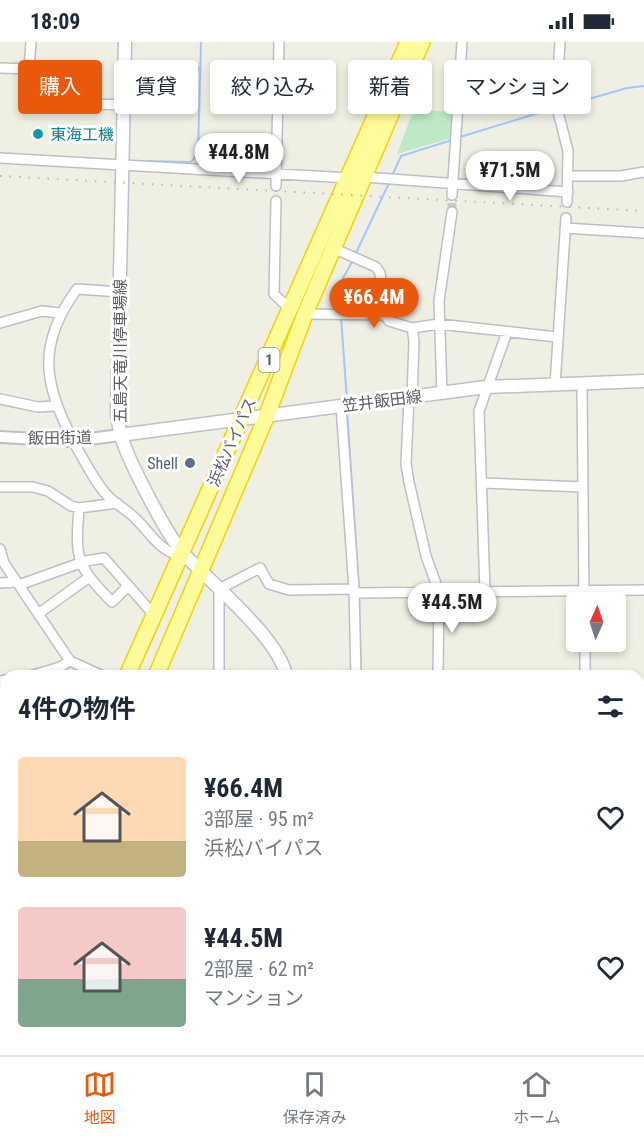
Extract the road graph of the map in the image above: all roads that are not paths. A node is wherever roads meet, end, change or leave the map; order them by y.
1 (31, 42) edge
2 (125, 42) edge
3 (279, 42) edge
4 (408, 42) edge
5 (422, 42) edge
6 (462, 42) edge
7 (560, 42) edge
8 (30, 60) edge
9 (124, 60) edge
10 (0, 68) edge
11 (18, 69) edge
12 (124, 114) edge
13 (0, 158) edge
14 (122, 163) junction
15 (277, 172) junction
16 (644, 172) edge
17 (568, 176) junction
18 (357, 178) junction
19 (276, 186) dead end
20 (453, 190) junction
21 (276, 201) dead end
22 (452, 212) tunnel mouth
23 (644, 233) edge
24 (333, 248) junction
25 (121, 292) junction
26 (298, 312) junction
27 (60, 313) junction
28 (385, 315) junction
29 (0, 322) edge
30 (439, 324) junction
31 (412, 328) junction
32 (507, 332) junction
33 (557, 337) junction
34 (644, 381) edge
35 (582, 384) junction
36 (555, 385) junction
37 (486, 387) junction
38 (442, 393) junction
39 (410, 398) junction
40 (0, 399) edge
41 (56, 406) junction
42 (345, 406) junction
43 (267, 415) junction
44 (242, 419) junction
45 (120, 435) junction
46 (0, 437) edge
47 (74, 441) junction
48 (482, 483) junction
49 (0, 487) edge
50 (583, 487) junction
51 (117, 503) junction
52 (79, 508) junction
53 (0, 549) edge
54 (181, 554) junction
55 (80, 562) junction
56 (202, 571) junction
57 (88, 578) junction
58 (0, 583) edge
59 (18, 583) junction
60 (127, 587) junction
61 (219, 589) junction
62 (584, 590) junction
63 (644, 590) edge
64 (354, 591) junction
65 (439, 592) junction
66 (485, 592) junction
67 (38, 614) junction
68 (154, 615) junction
69 (585, 652) edge
70 (70, 661) junction
71 (63, 670) edge
72 (90, 670) edge
73 (130, 670) edge
74 (159, 670) edge
75 (219, 670) edge
76 (284, 670) edge
77 (356, 670) edge
78 (438, 670) edge
79 (585, 670) edge

1 - 8 street
2 - 9 main road, 五島天竜川停車場線
3 - 15 street
4 - 18 highway, 浜松バイパス / 1
5 - 18 highway, 浜松バイパス / 1
6 - 20 street
7 - 17 street
10 - 11 street
12 - 14 main road, 五島天竜川停車場線
13 - 14 street
14 - 15 street
14 - 25 main road, 五島天竜川停車場線
15 - 18 street
15 - 19 street
16 - 17 street
17 - 20 street
18 - 20 street
18 - 24 highway, 浜松バイパス / 1
18 - 26 highway, 浜松バイパス / 1
21 - 26 street
22 - 30 street
23 - 33 street
24 - 26 highway, 浜松バイパス / 1
24 - 28 street
25 - 27 street
25 - 45 main road, 五島天竜川停車場線
26 - 28 street
26 - 43 highway, 浜松バイパス / 1
26 - 44 highway, 浜松バイパス / 1
27 - 29 street
27 - 41 street
28 - 31 street
30 - 31 street
30 - 32 street
30 - 38 street
31 - 39 street
32 - 33 street
32 - 37 street
33 - 36 street
34 - 35 main road, 笠井飯田線
35 - 36 main road, 笠井飯田線
35 - 50 street
36 - 37 main road, 笠井飯田線
37 - 38 main road, 笠井飯田線
37 - 48 street
38 - 39 main road, 笠井飯田線
39 - 42 main road, 笠井飯田線
39 - 65 street
40 - 41 street
41 - 47 street
42 - 43 main road, 笠井飯田線
42 - 64 street
43 - 44 main road, 笠井飯田線
43 - 56 highway, 浜松バイパス / 1
44 - 45 main road, 笠井飯田線
44 - 54 highway, 浜松バイパス / 1
45 - 47 street, 飯田街道
45 - 54 main road, 五島天竜川停車場線
46 - 47 street, 飯田街道
47 - 51 street
48 - 50 street
48 - 66 street
49 - 52 street
50 - 62 street
51 - 52 street
51 - 54 street
52 - 55 street
53 - 59 street
54 - 56 main road, 五島天竜川停車場線
54 - 68 highway, 浜松バイパス / 1
55 - 57 street
55 - 59 street
55 - 60 street
56 - 61 main road, 五島天竜川停車場線
56 - 74 highway, 浜松バイパス / 1
57 - 60 street
57 - 67 street
58 - 59 street
59 - 67 street
60 - 68 street
61 - 64 street
61 - 75 street
61 - 76 main road, 五島天竜川停車場線
62 - 63 street
62 - 66 street
64 - 65 street
64 - 77 street
65 - 66 street
65 - 78 street
67 - 70 street
68 - 73 highway, 浜松バイパス / 1
69 - 79 street
70 - 71 street
70 - 72 street

